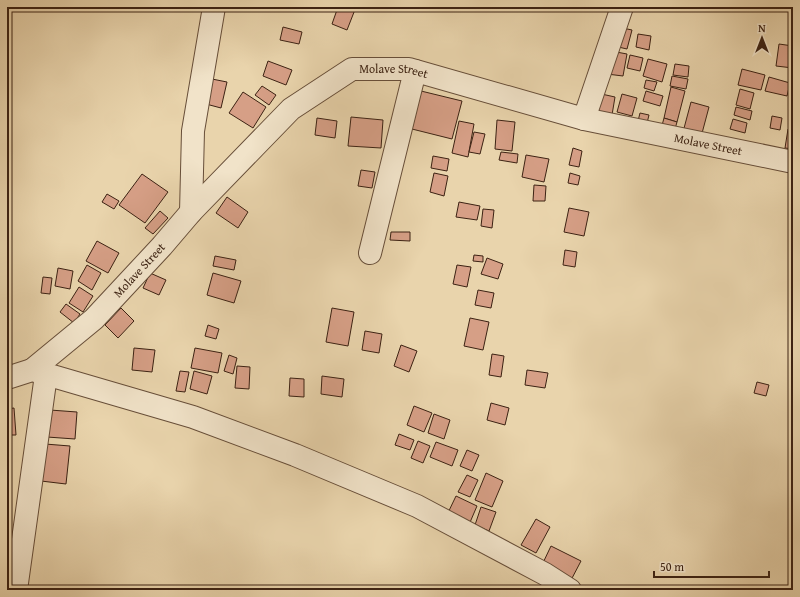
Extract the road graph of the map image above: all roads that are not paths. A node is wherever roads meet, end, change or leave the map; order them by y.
1 (214, 7) edge
2 (622, 7) edge
3 (415, 71) junction
4 (584, 119) junction
5 (793, 162) edge
6 (191, 212) junction
7 (370, 253) dead end
8 (39, 372) junction
9 (7, 378) edge
10 (16, 590) edge
11 (570, 590) edge

1 - 6 street
2 - 4 street
3 - 4 street, Molave Street
3 - 6 street, Molave Street
3 - 7 street
4 - 5 street, Molave Street
6 - 8 street, Molave Street
8 - 9 street
8 - 10 street
8 - 11 street

